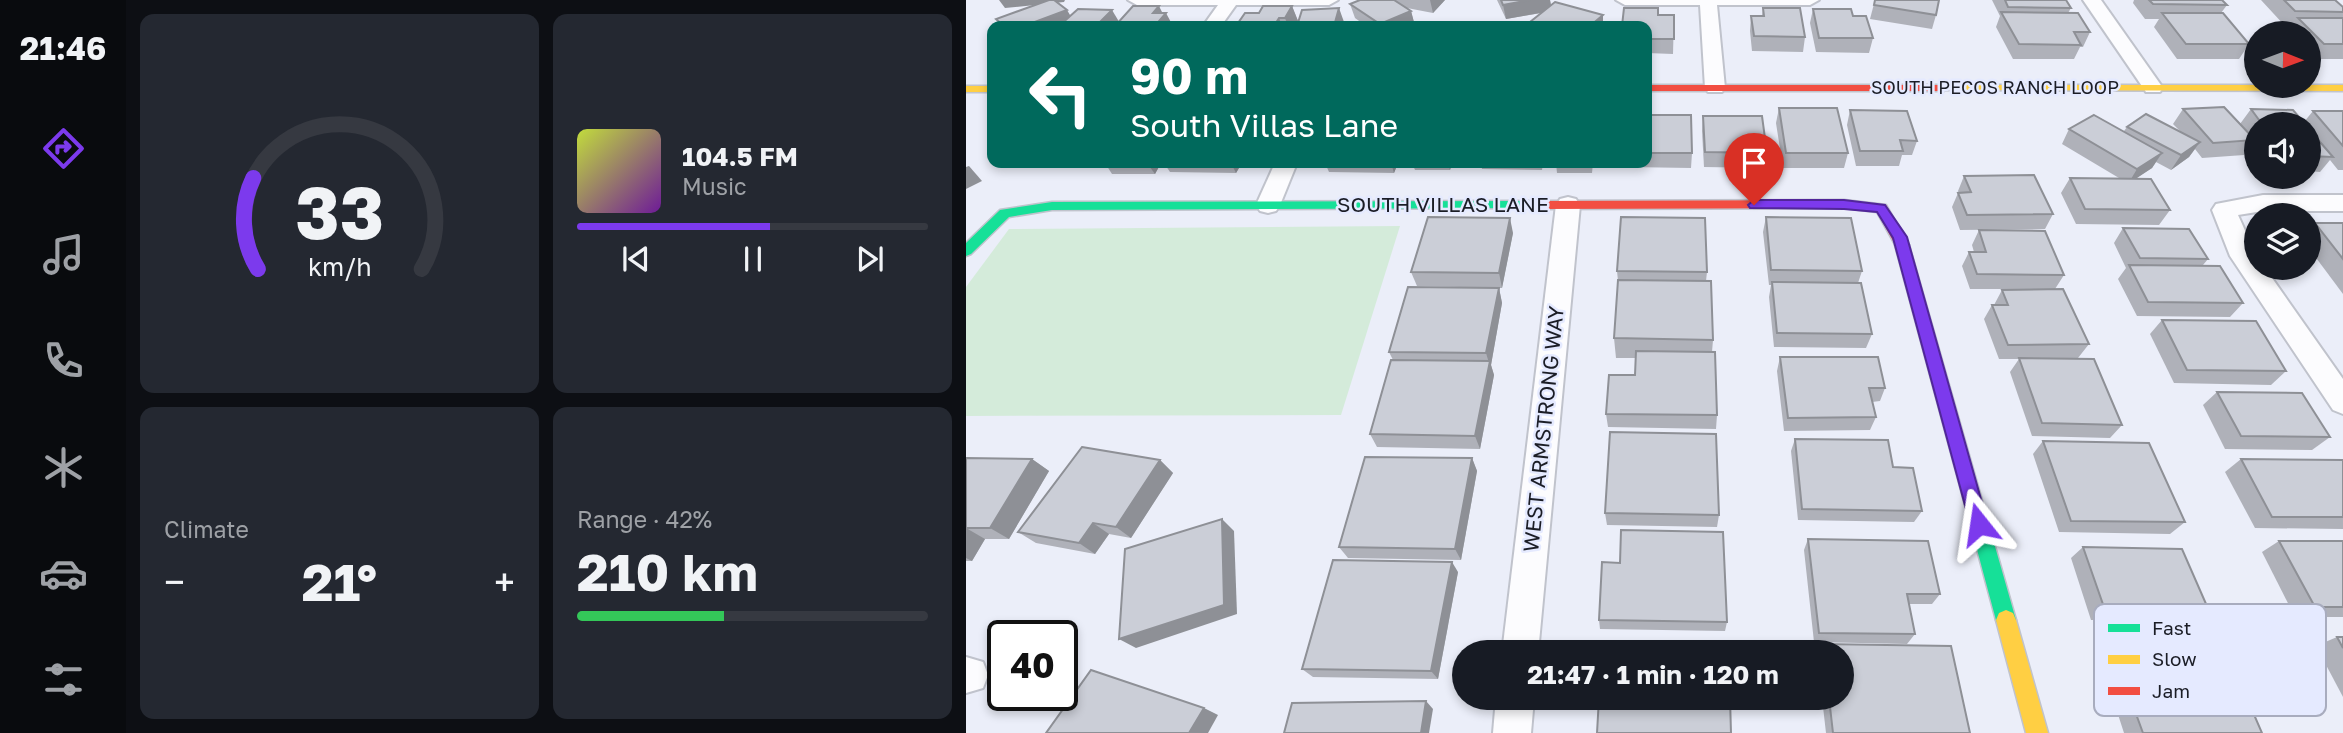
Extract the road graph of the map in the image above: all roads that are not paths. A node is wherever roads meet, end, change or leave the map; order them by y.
1 (1137, 0) edge
2 (1329, 0) edge
3 (1625, 0) edge
4 (1708, 0) edge
5 (1810, 0) edge
6 (2092, 0) edge
7 (1230, 1) edge
8 (1216, 21) edge
9 (1652, 88) edge
10 (1715, 88) junction
11 (2153, 88) junction
12 (2343, 88) edge
13 (966, 89) edge
14 (987, 89) edge
15 (1284, 168) edge
16 (2343, 203) edge
17 (1268, 205) junction
18 (1568, 205) junction
19 (966, 251) edge
20 (2343, 402) edge
21 (1521, 640) edge
22 (1514, 710) edge
23 (1512, 733) edge
24 (2037, 733) edge

1 - 7 street
2 - 7 street
3 - 4 street
4 - 5 street
4 - 10 street
6 - 11 street
7 - 8 street
9 - 10 street, SOUTH PECOS RANCH LOOP
10 - 11 street, SOUTH PECOS RANCH LOOP
11 - 12 street, SOUTH PECOS RANCH LOOP
13 - 14 street
15 - 17 street
16 - 20 street
17 - 18 street, SOUTH VILLAS LANE
17 - 19 street, SOUTH VILLAS LANE
18 - 21 street, WEST ARMSTRONG WAY
18 - 24 street, SOUTH VILLAS LANE
22 - 23 street

